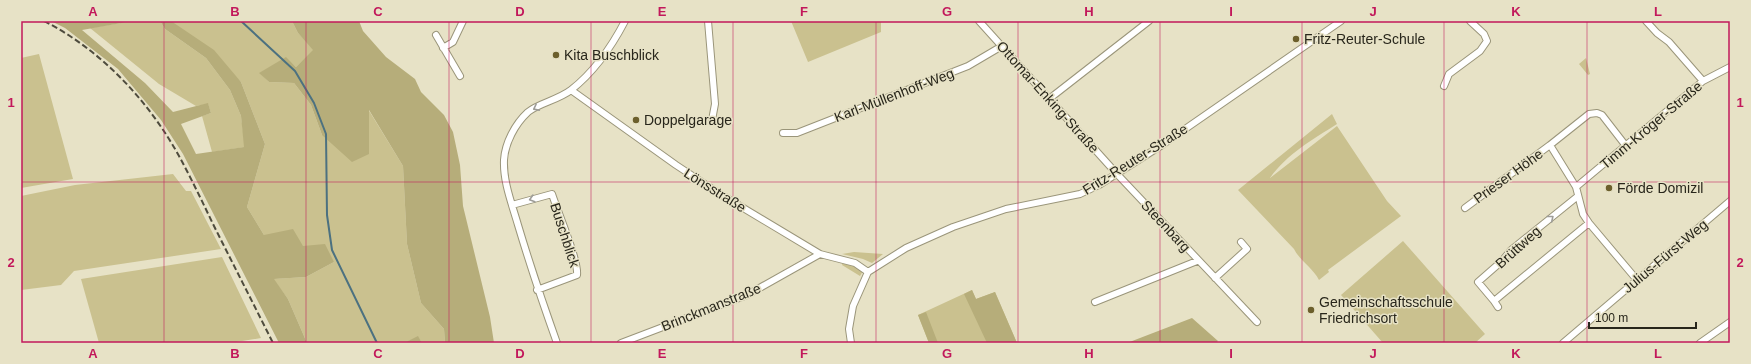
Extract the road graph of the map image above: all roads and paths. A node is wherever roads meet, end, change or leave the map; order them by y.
1 (463, 21) edge
2 (625, 21) edge
3 (708, 21) edge
4 (979, 21) edge
5 (1149, 21) edge
6 (1341, 21) edge
7 (1470, 21) edge
8 (1646, 21) edge
9 (436, 35) dead end
10 (1002, 46) junction
11 (443, 48) junction
12 (1730, 67) edge
13 (460, 76) dead end
14 (1703, 81) junction
15 (1444, 86) dead end
16 (571, 90) junction
17 (1049, 99) junction
18 (712, 120) dead end
19 (783, 133) dead end
20 (1550, 145) junction
21 (1626, 146) junction
22 (1117, 174) junction
23 (1576, 187) junction
24 (1578, 196) junction
25 (1730, 201) edge
26 (512, 205) junction
27 (1465, 208) dead end
28 (1589, 223) junction
29 (1241, 242) dead end
30 (820, 254) junction
31 (1198, 261) junction
32 (868, 272) junction
33 (1215, 278) junction
34 (1637, 280) junction
35 (537, 290) junction
36 (1494, 301) junction
37 (1095, 302) dead end
38 (1498, 307) dead end
39 (1256, 322) dead end
40 (1730, 322) edge
41 (558, 343) edge
42 (621, 343) edge
43 (851, 343) edge
44 (1563, 343) edge
45 (1700, 343) edge

1 - 11 street
2 - 16 street
3 - 18 street
4 - 10 street, Ottomar-Enking-Straße
5 - 17 street
6 - 22 street, Fritz-Reuter-Straße
7 - 15 street
8 - 14 street
9 - 11 street
10 - 17 street, Ottomar-Enking-Straße
10 - 19 street, Karl-Müllenhoff-Weg
11 - 13 street
12 - 14 street, Timm-Kröger-Straße
14 - 21 street, Timm-Kröger-Straße
16 -> 26 street
16 - 30 street, Lönsstraße
17 - 22 street, Ottomar-Enking-Straße
20 - 21 street, Prieser Höhe
20 - 23 street
20 - 27 street, Prieser Höhe
21 - 23 street, Timm-Kröger-Straße
22 - 31 street, Steenbarg
22 - 32 street, Fritz-Reuter-Straße
23 - 24 street
24 - 28 street
36 -> 24 street, Brüttweg
25 - 34 street, Julius-Fürst-Weg
26 - 35 street
35 -> 26 street, Buschblick
28 - 34 street
28 - 36 street, Brüttweg
29 - 33 street
30 - 32 street, Lönsstraße
30 - 42 street, Brinckmanstraße
31 - 33 street, Steenbarg
31 - 37 street
32 - 43 street
33 - 39 street, Steenbarg
34 - 44 street, Julius-Fürst-Weg
35 - 41 street
36 - 38 street, Brüttweg
40 - 45 street

